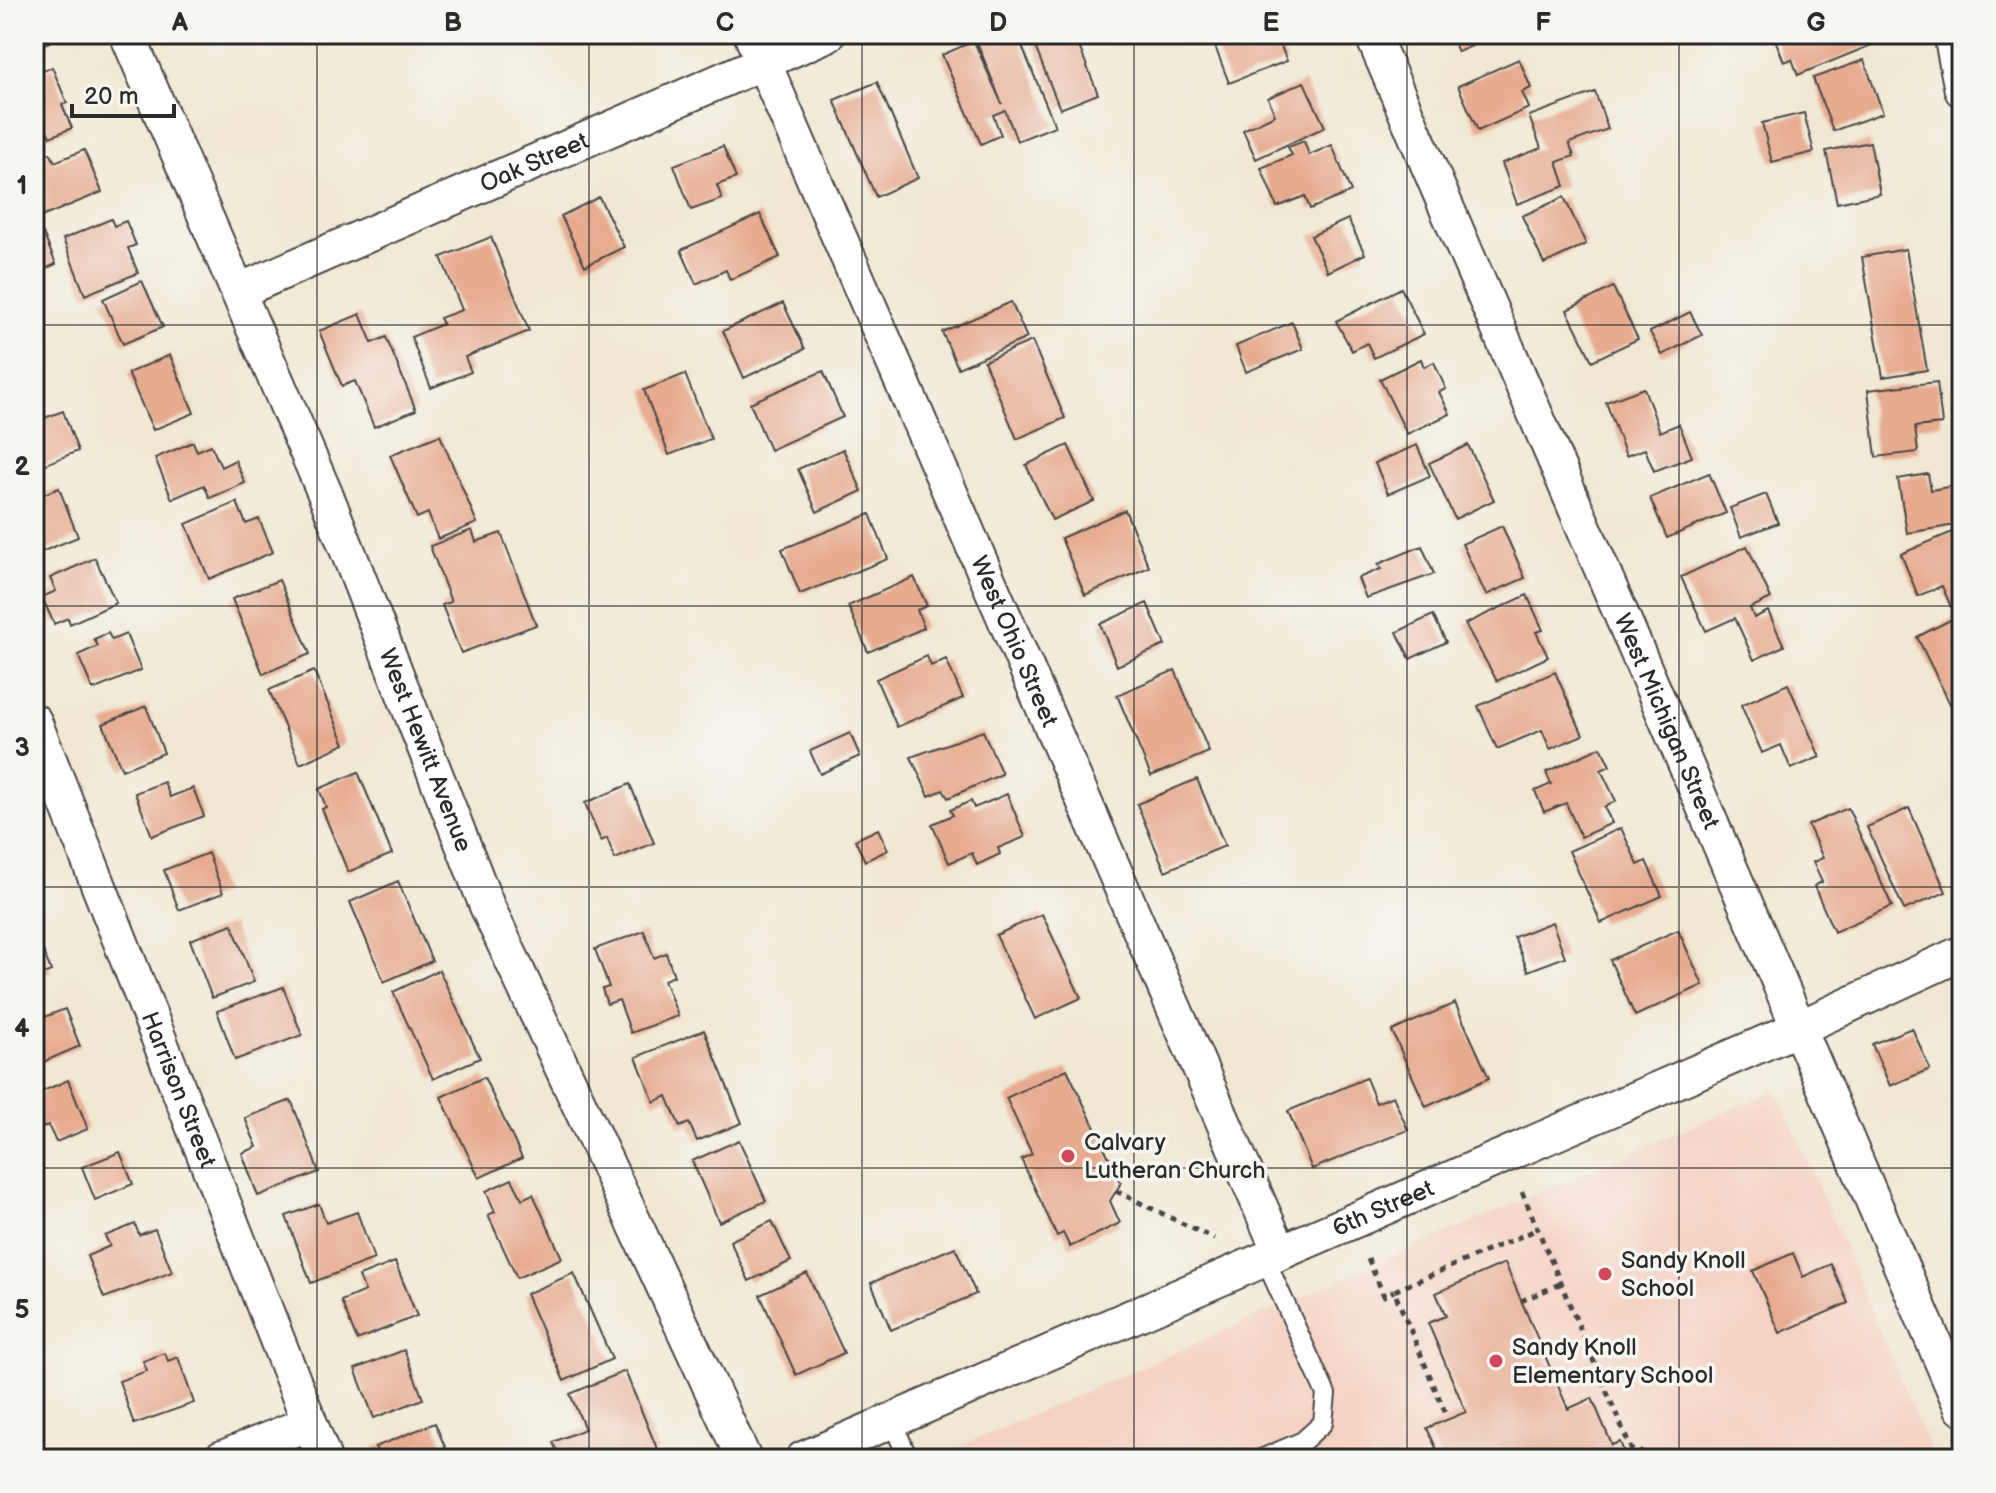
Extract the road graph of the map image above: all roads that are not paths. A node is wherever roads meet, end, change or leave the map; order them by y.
1 (127, 34) edge
2 (828, 34) edge
3 (1372, 34) edge
4 (1951, 34) edge
5 (757, 48) edge
6 (1962, 90) edge
7 (239, 291) junction
8 (34, 721) edge
9 (1962, 953) edge
10 (1799, 1028) junction
11 (1272, 1254) junction
12 (1962, 1408) edge
13 (892, 1420) junction
14 (309, 1423) junction
15 (220, 1459) edge
16 (324, 1459) edge
17 (744, 1459) edge
18 (803, 1459) edge
19 (908, 1459) edge
20 (1261, 1459) edge

1 - 7 street, West Hewitt Avenue
2 - 5 street, Oak Street
3 - 10 street, West Michigan Street
4 - 6 street
5 - 7 street, Oak Street
5 - 11 street, West Ohio Street
7 - 17 street, West Hewitt Avenue
8 - 14 street, Harrison Street
9 - 10 street, 6th Street
10 - 11 street, 6th Street
10 - 12 street, West Michigan Street
11 - 13 street, 6th Street
11 - 20 lane
13 - 18 street, 6th Street
13 - 19 lane
14 - 15 street
14 - 16 street, Harrison Street

